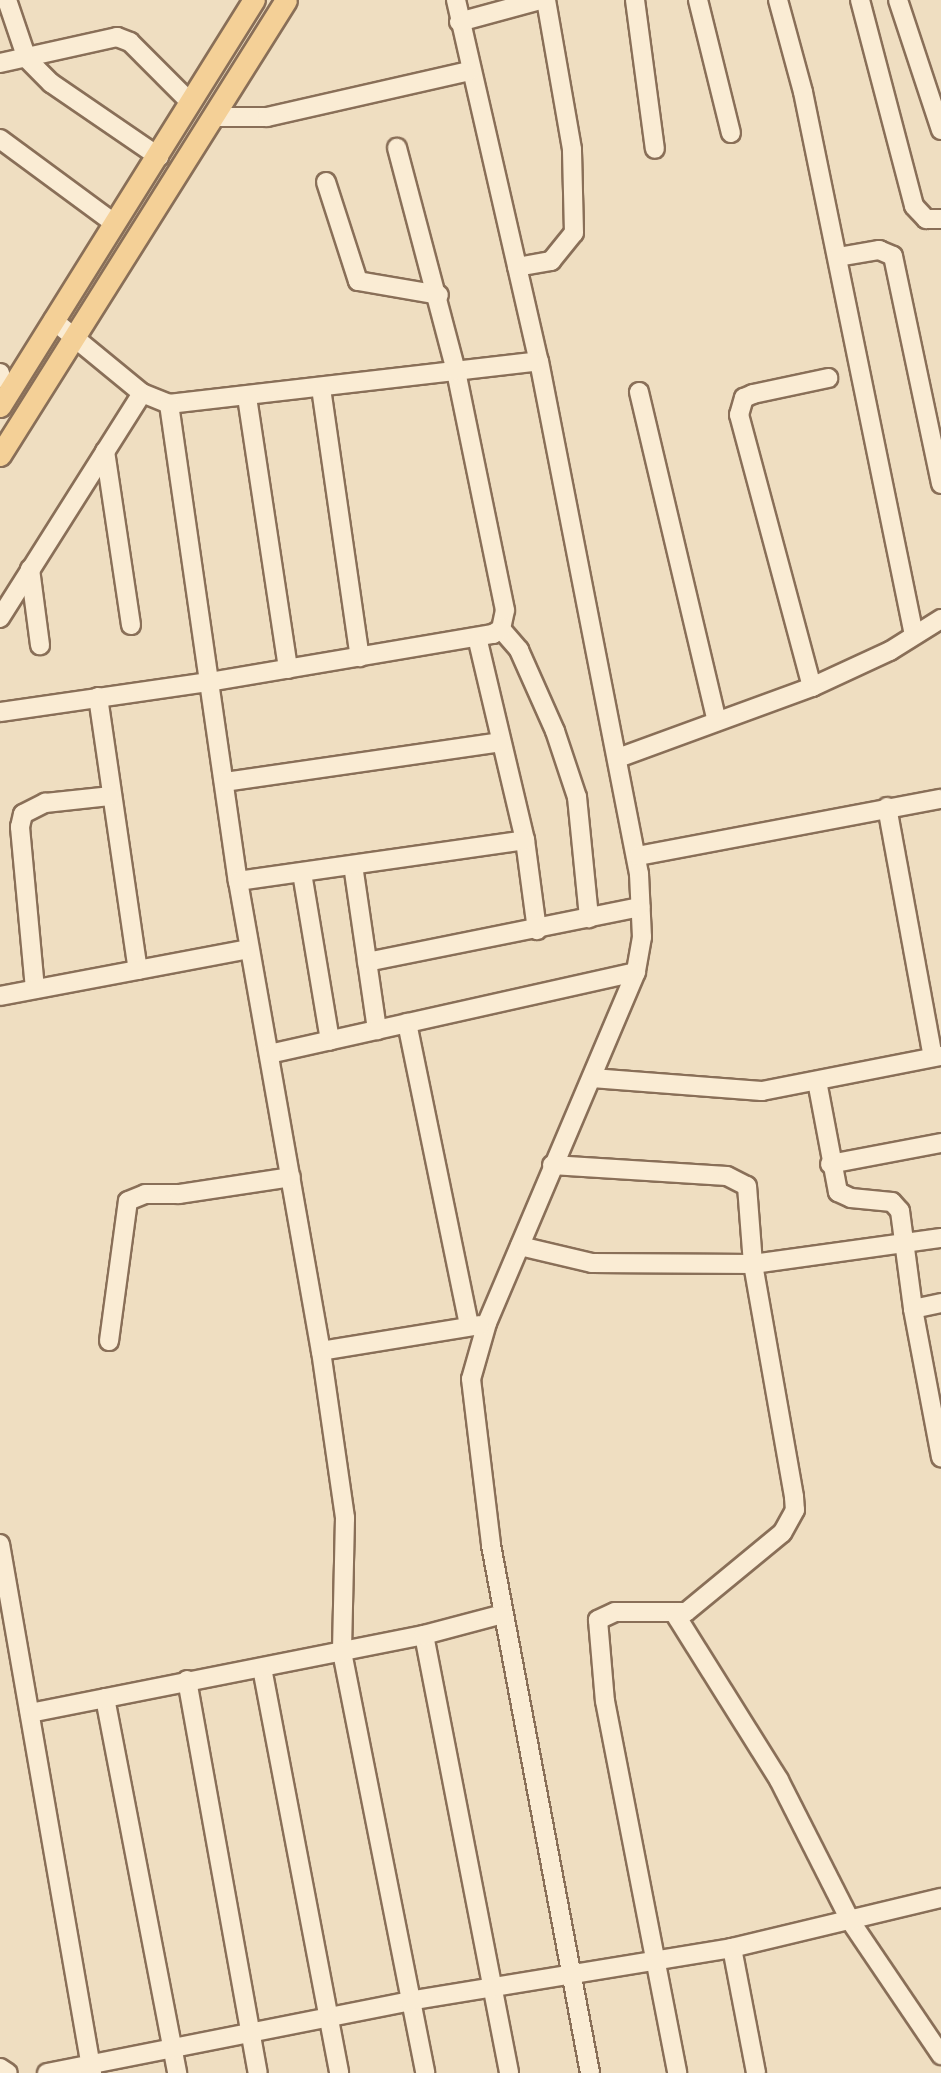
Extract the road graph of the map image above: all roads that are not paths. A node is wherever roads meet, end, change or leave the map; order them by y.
1 (7, 0) edge
2 (254, 0) edge
3 (286, 0) edge
4 (456, 0) edge
5 (540, 0) edge
6 (546, 0) edge
7 (635, 0) edge
8 (698, 0) edge
9 (778, 0) edge
10 (860, 0) edge
11 (898, 0) edge
12 (459, 22) junction
13 (27, 59) junction
14 (0, 63) edge
15 (469, 71) junction
16 (191, 103) junction
17 (213, 117) junction
18 (941, 130) edge
19 (731, 133) dead end
20 (0, 139) edge
21 (397, 148) dead end
22 (654, 149) dead end
23 (159, 157) junction
24 (326, 182) dead end
25 (941, 219) edge
26 (114, 223) junction
27 (838, 257) junction
28 (516, 267) junction
29 (439, 295) junction
30 (53, 320) junction
31 (75, 338) junction
32 (539, 361) junction
33 (456, 371) junction
34 (4, 378) edge
35 (828, 378) dead end
36 (321, 388) junction
37 (639, 392) dead end
38 (142, 393) junction
39 (247, 397) junction
40 (170, 404) junction
41 (0, 406) edge
42 (105, 451) junction
43 (0, 455) edge
44 (941, 484) edge
45 (30, 569) junction
46 (0, 618) edge
47 (941, 619) edge
48 (131, 625) dead end
49 (500, 629) junction
50 (914, 635) junction
51 (477, 637) junction
52 (40, 645) dead end
53 (360, 657) junction
54 (288, 669) junction
55 (209, 682) junction
56 (812, 687) junction
57 (98, 697) junction
58 (0, 712) edge
59 (717, 721) junction
60 (501, 742) junction
61 (618, 758) junction
62 (224, 782) junction
63 (110, 796) junction
64 (941, 799) edge
65 (887, 807) junction
66 (525, 840) junction
67 (638, 856) junction
68 (353, 865) junction
69 (302, 873) junction
70 (238, 881) junction
71 (641, 907) junction
72 (589, 918) junction
73 (537, 930) junction
74 (249, 949) junction
75 (367, 962) junction
76 (138, 970) junction
77 (636, 972) junction
78 (35, 989) junction
79 (0, 996) edge
80 (407, 1023) junction
81 (377, 1030) junction
82 (330, 1041) junction
83 (269, 1054) junction
84 (937, 1056) edge
85 (592, 1078) junction
86 (817, 1081) junction
87 (941, 1143) edge
88 (830, 1164) junction
89 (552, 1165) junction
90 (291, 1177) junction
91 (941, 1238) edge
92 (903, 1244) junction
93 (520, 1246) junction
94 (753, 1264) junction
95 (941, 1303) edge
96 (912, 1309) junction
97 (478, 1325) junction
98 (109, 1341) dead end
99 (321, 1351) junction
100 (941, 1457) edge
101 (0, 1544) edge
102 (503, 1614) junction
103 (675, 1614) junction
104 (424, 1635) junction
105 (8, 1637) edge
106 (342, 1652) junction
107 (262, 1668) junction
108 (187, 1681) junction
109 (105, 1698) junction
110 (30, 1713) junction
111 (941, 1898) edge
112 (851, 1922) junction
113 (732, 1948) junction
114 (655, 1962) junction
115 (572, 1976) junction
116 (492, 1987) junction
117 (409, 2001) junction
118 (329, 2017) junction
119 (251, 2033) junction
120 (173, 2049) junction
121 (941, 2055) edge
122 (0, 2068) edge
123 (91, 2069) edge
124 (8, 2073) edge
125 (47, 2073) edge
126 (177, 2073) edge
127 (258, 2073) edge
128 (339, 2073) edge
129 (425, 2073) edge
130 (509, 2073) edge
131 (590, 2073) edge
132 (677, 2073) edge
133 (757, 2073) edge

1 - 13 street
2 - 16 main road
3 - 17 main road
4 - 12 street
5 - 12 street
6 - 28 street
7 - 22 street
8 - 19 street
9 - 27 street
10 - 25 street
11 - 18 street
12 - 15 street
13 - 14 street
13 - 16 street
13 - 23 street
15 - 17 street
15 - 28 street
16 - 23 main road
17 - 31 main road
20 - 26 street
21 - 29 street
23 - 26 main road
24 - 29 street
26 - 30 main road
27 - 44 street
27 - 50 street
28 - 32 street
29 - 33 street
30 - 31 street
30 - 34 main road
31 - 38 street
31 - 43 main road
32 - 33 street
32 - 61 street
33 - 36 street
33 - 49 street
34 - 41 main road
35 - 56 street
36 - 39 street
36 - 53 street
37 - 59 street
38 - 40 street
38 - 42 street
39 - 40 street
39 - 54 street
40 - 55 street
42 - 45 street
42 - 48 street
45 - 46 street
45 - 52 street
47 - 50 street
49 - 51 street
49 - 72 street
50 - 56 street
51 - 53 street
51 - 60 street
53 - 54 street
54 - 55 street
55 - 57 street
55 - 62 street
56 - 59 street
57 - 58 street
57 - 63 street
59 - 61 street
60 - 62 street
60 - 66 street
61 - 67 street
62 - 70 street
63 - 76 street
63 - 78 street
64 - 65 street
65 - 67 street
65 - 84 street
66 - 68 street
66 - 73 street
67 - 71 street
68 - 69 street
68 - 75 street
69 - 70 street
69 - 82 street
70 - 74 street
71 - 72 street
71 - 77 street
72 - 73 street
73 - 75 street
74 - 76 street
74 - 83 street
75 - 81 street
76 - 78 street
77 - 80 street
77 - 85 street
78 - 79 street
80 - 81 street
80 - 97 street
81 - 82 street
82 - 83 street
83 - 90 street
84 - 86 street
85 - 86 street
85 - 89 street
86 - 88 street
87 - 88 street
88 - 92 street
89 - 93 street
89 - 94 street
90 - 98 street
90 - 99 street
91 - 92 street
92 - 94 street
92 - 96 street
93 - 94 street
93 - 97 street
94 - 103 street
95 - 96 street
96 - 100 street
97 - 99 street
97 - 102 street
99 - 106 street
101 - 105 street
102 - 104 street
102 - 115 street
103 - 112 street
103 - 114 street
104 - 106 street
104 - 116 street
105 - 110 street
106 - 107 street
106 - 117 street
107 - 108 street
107 - 118 street
108 - 109 street
108 - 119 street
109 - 110 street
109 - 120 street
110 - 123 street
111 - 112 street
112 - 113 street
112 - 121 street
113 - 114 street
113 - 133 street
114 - 115 street
114 - 132 street
115 - 116 street
115 - 131 street
116 - 117 street
116 - 130 street
117 - 118 street
117 - 129 street
118 - 119 street
118 - 128 street
119 - 120 street
119 - 127 street
120 - 123 street
120 - 126 street
122 - 124 street
123 - 125 street

